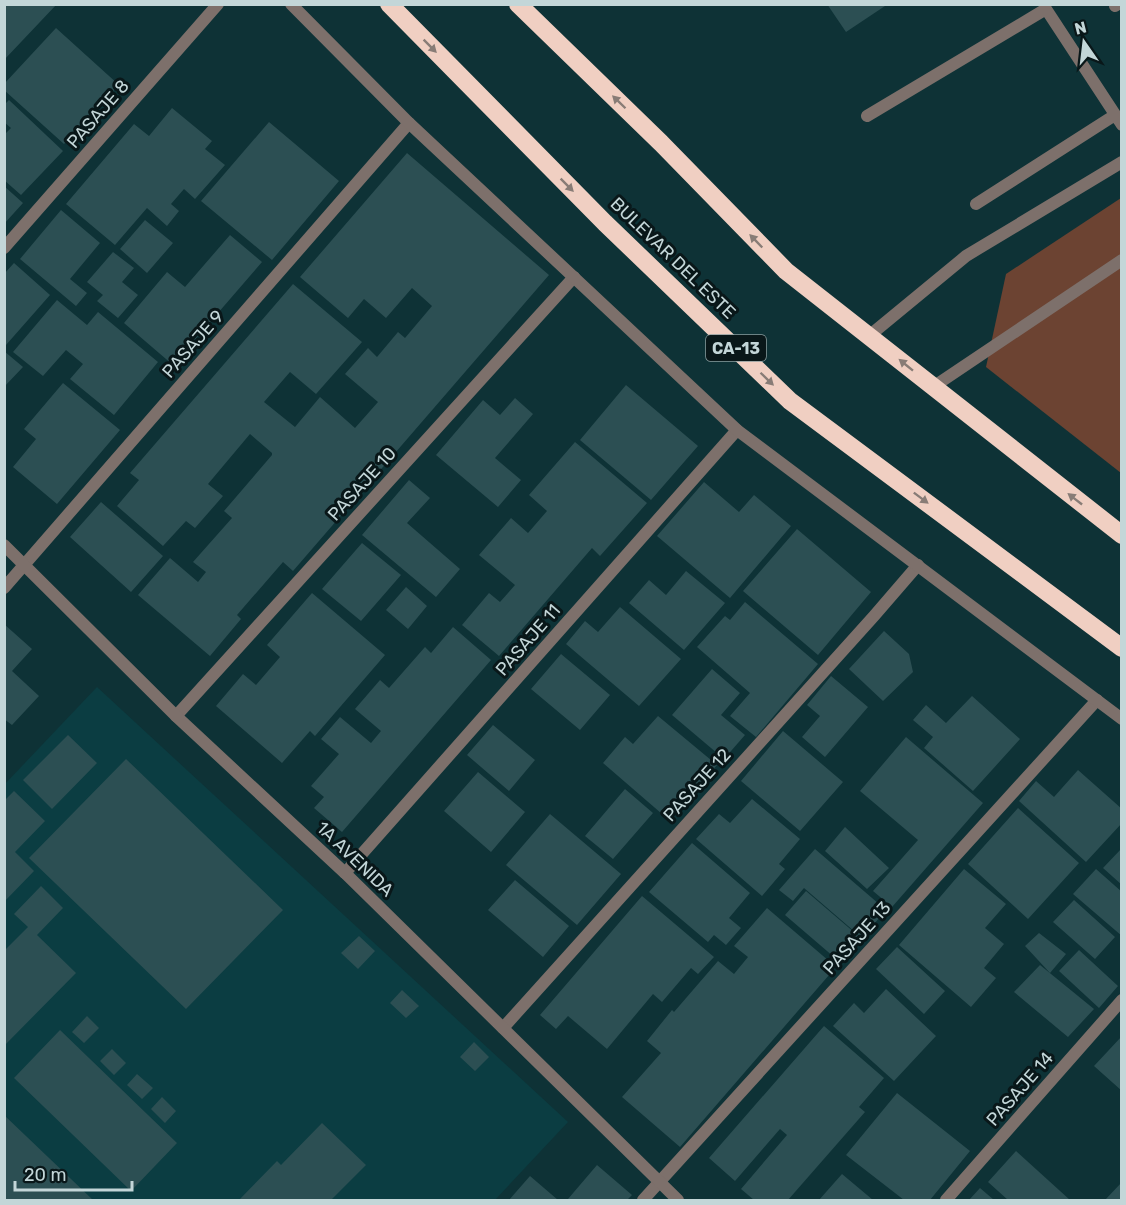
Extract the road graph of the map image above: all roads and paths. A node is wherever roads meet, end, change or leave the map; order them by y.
1 (218, 4) edge
2 (291, 4) edge
3 (389, 4) edge
4 (518, 4) edge
5 (867, 116) dead end
6 (1118, 120) edge
7 (409, 123) junction
8 (1122, 162) edge
9 (976, 204) dead end
10 (4, 248) edge
11 (1122, 260) edge
12 (574, 277) junction
13 (869, 336) junction
14 (933, 387) junction
15 (737, 430) junction
16 (1122, 535) edge
17 (4, 545) edge
18 (25, 565) junction
19 (918, 565) junction
20 (4, 588) edge
21 (1122, 648) edge
22 (1097, 700) junction
23 (176, 716) junction
24 (1122, 719) edge
25 (345, 873) junction
26 (1122, 1000) edge
27 (503, 1028) junction
28 (659, 1182) junction
29 (643, 1200) edge
30 (678, 1200) edge
31 (946, 1200) edge

1 - 10 street, PASAJE 8
2 - 7 street
3 -> 21 highway, BULEVAR DEL ESTE / CA-13
13 -> 4 highway
5 - 6 street
6 - 9 street
7 - 12 street
7 - 18 street, PASAJE 9
8 - 13 street
11 - 14 street
12 - 15 street
12 - 23 street, PASAJE 10
14 -> 13 highway
16 -> 14 highway
15 - 19 street
15 - 25 street, PASAJE 11
17 - 18 street, 1A AVENIDA
18 - 20 street, PASAJE 9
18 - 23 street, 1A AVENIDA
19 - 22 street
19 - 27 street, PASAJE 12
22 - 24 street
22 - 28 street, PASAJE 13
23 - 25 street, 1A AVENIDA
25 - 27 street, 1A AVENIDA
26 - 31 street, PASAJE 14
27 - 28 street, 1A AVENIDA
28 - 29 street, PASAJE 13
28 - 30 street, 1A AVENIDA

